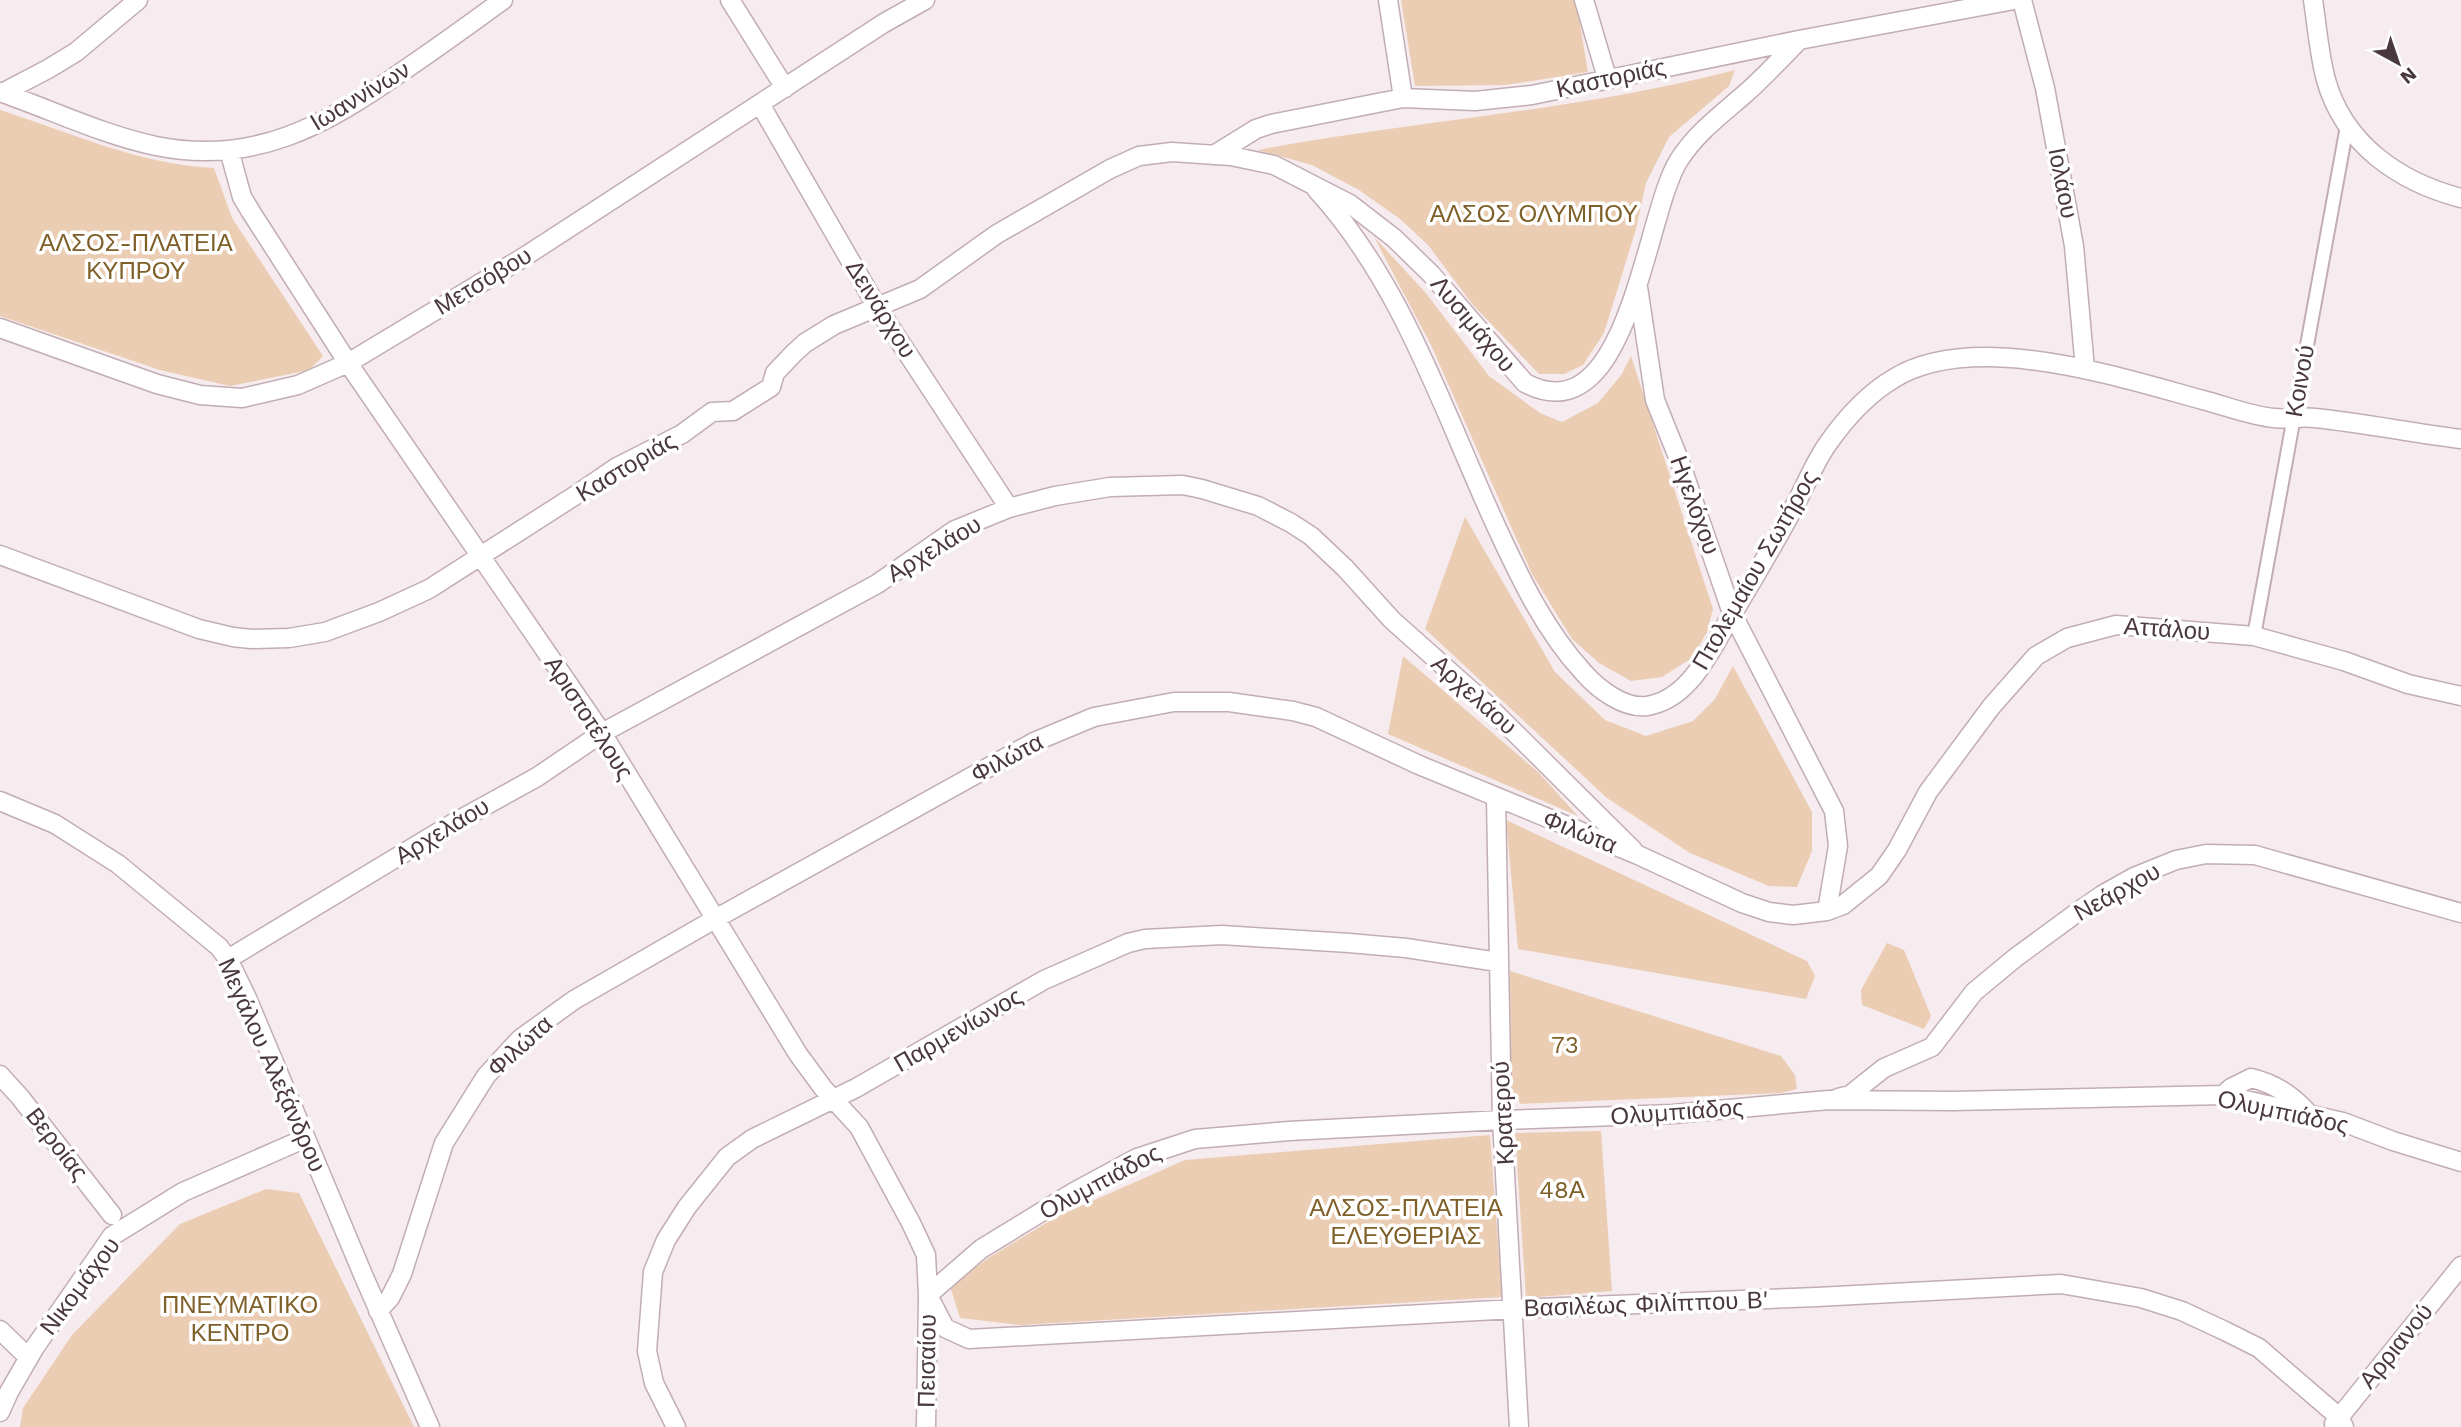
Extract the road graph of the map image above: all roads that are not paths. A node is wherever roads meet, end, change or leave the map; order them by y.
1 (138, 0) edge
2 (503, 0) edge
3 (730, 0) edge
4 (925, 0) edge
5 (1388, 0) edge
6 (1584, 0) edge
7 (2014, 0) edge
8 (2022, 0) edge
9 (2313, 0) edge
10 (1799, 40) junction
11 (1607, 78) junction
12 (785, 88) junction
13 (1, 93) edge
14 (1403, 98) junction
15 (760, 104) junction
16 (2347, 126) junction
17 (229, 150) junction
18 (1214, 155) junction
19 (1308, 181) junction
20 (2461, 198) edge
21 (1638, 285) junction
22 (877, 307) junction
23 (0, 328) edge
24 (348, 363) junction
25 (2085, 369) junction
26 (2294, 418) junction
27 (2461, 439) edge
28 (1009, 508) junction
29 (0, 555) edge
30 (481, 557) junction
31 (1732, 613) junction
32 (2254, 636) junction
33 (2461, 696) edge
34 (601, 733) junction
35 (1496, 798) junction
36 (0, 801) edge
37 (1638, 855) junction
38 (1827, 911) junction
39 (2461, 913) edge
40 (715, 919) junction
41 (228, 959) junction
42 (1498, 962) junction
43 (0, 1075) edge
44 (834, 1099) junction
45 (1829, 1100) junction
46 (1502, 1120) junction
47 (306, 1138) junction
48 (2461, 1162) edge
49 (112, 1215) dead end
50 (2461, 1266) edge
51 (928, 1295) junction
52 (1514, 1309) junction
53 (379, 1311) junction
54 (0, 1330) edge
55 (29, 1358) junction
56 (0, 1412) edge
57 (2338, 1424) edge
58 (430, 1427) edge
59 (676, 1427) edge
60 (926, 1427) edge
61 (1519, 1427) edge

1 - 13 street
2 - 17 street, Ιωαννίνων
3 - 12 street
4 - 12 street, Μετσόβου
5 - 14 street
6 - 11 street
7 - 10 street, Καστοριάς
8 - 25 street, Ιολάου
9 - 16 street
10 - 11 street, Καστοριάς
10 - 21 street, Λυσιμάχου
11 - 14 street, Καστοριάς
12 - 15 street, Μετσόβου
13 - 17 street, Ιωαννίνων
14 - 18 street, Καστοριάς
15 - 22 street, Δεινάρχου
15 - 24 street, Μετσόβου
16 - 20 street
16 - 26 street, Κοινού
17 - 24 street, Αριστοτέλους
18 - 19 street, Καστοριάς
18 - 22 street, Καστοριάς
19 - 21 street, Λυσιμάχου
19 - 31 street, Πτολεμαίου Σωτήρος
21 - 31 street, Ηγελόχου
22 - 28 street, Δεινάρχου
22 - 30 street, Καστοριάς
23 - 24 street, Μετσόβου
24 - 30 street, Αριστοτέλους
25 - 26 street, Πτολεμαίου Σωτήρος
25 - 31 street, Πτολεμαίου Σωτήρος
26 - 27 street, Πτολεμαίου Σωτήρος
26 - 32 street, Κοινού
28 - 34 street, Αρχελάου
28 - 37 street, Αρχελάου
29 - 30 street, Καστοριάς
30 - 34 street, Αριστοτέλους
31 - 38 street, Ηγελόχου
32 - 33 street, Αττάλου
32 - 38 street, Αττάλου
34 - 40 street, Αριστοτέλους
34 - 41 street, Αρχελάου
35 - 37 street, Φιλώτα
35 - 40 street, Φιλώτα
35 - 42 street, Κρατερού
36 - 41 street, Μεγάλου Αλεξάνδρου
37 - 38 street, Φιλώτα
39 - 45 street, Νεάρχου
40 - 44 street, Αριστοτέλους
40 - 53 street, Φιλώτα
41 - 47 street, Μεγάλου Αλεξάνδρου
42 - 44 street, Παρμενίωνος
42 - 46 street, Κρατερού
43 - 49 street, Βεροίας
44 - 51 street, Αριστοτέλους
44 - 59 street, Παρμενίωνος
45 - 46 street, Ολυμπιάδος
45 - 48 street, Ολυμπιάδος
46 - 51 street, Ολυμπιάδος
46 - 52 street, Κρατερού
47 - 53 street, Μεγάλου Αλεξάνδρου
47 - 55 street, Νικομάχου
50 - 57 street, Αρριανού
51 - 52 street, Βασιλέως Φιλίππου Β'
51 - 60 street, Πεισαίου
52 - 57 street, Βασιλέως Φιλίππου Β'
52 - 61 street, Κρατερού
53 - 58 street, Μεγάλου Αλεξάνδρου
54 - 55 street
55 - 56 street, Νικομάχου

